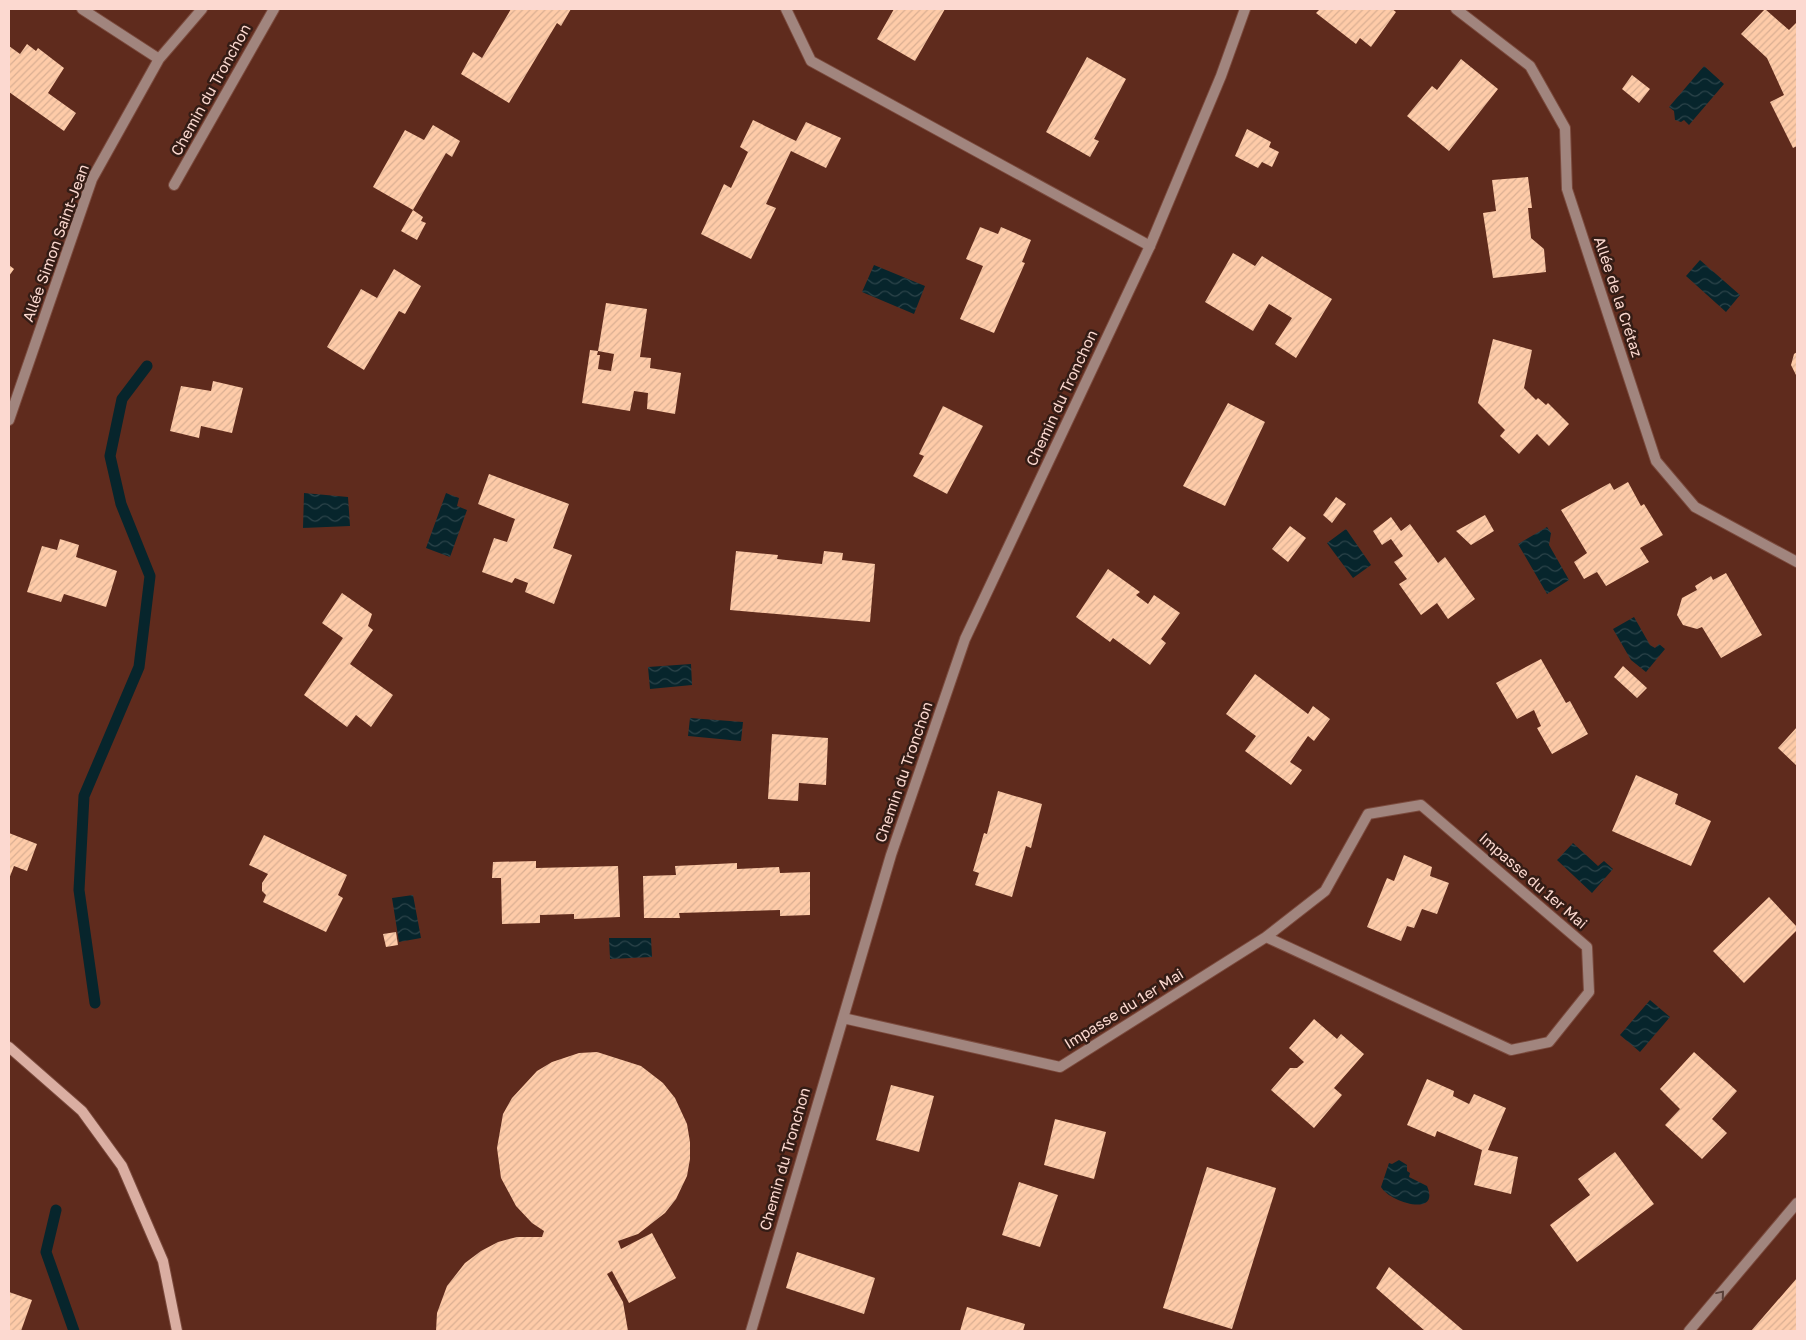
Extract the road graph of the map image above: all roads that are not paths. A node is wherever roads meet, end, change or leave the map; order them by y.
1 (82, 9) edge
2 (202, 9) edge
3 (274, 9) edge
4 (786, 9) edge
5 (1245, 9) edge
6 (1456, 9) edge
7 (159, 59) junction
8 (174, 185) dead end
9 (1150, 246) junction
10 (9, 420) edge
11 (1797, 562) edge
12 (1266, 937) junction
13 (843, 1018) junction
14 (9, 1047) edge
15 (1797, 1203) edge
16 (177, 1331) edge
17 (751, 1331) edge
18 (1689, 1331) edge

1 - 7 street
2 - 7 street, Allée Simon Saint-Jean
3 - 8 street, Chemin du Tronchon
4 - 9 street
5 - 9 street, Chemin du Tronchon
6 - 11 street, Allée de la Crétaz
7 - 10 street, Allée Simon Saint-Jean
9 - 13 street, Chemin du Tronchon
12 - 12 street, Impasse du 1er Mai
12 - 13 street, Impasse du 1er Mai
13 - 17 street, Chemin du Tronchon
14 - 16 main road
18 -> 15 street

